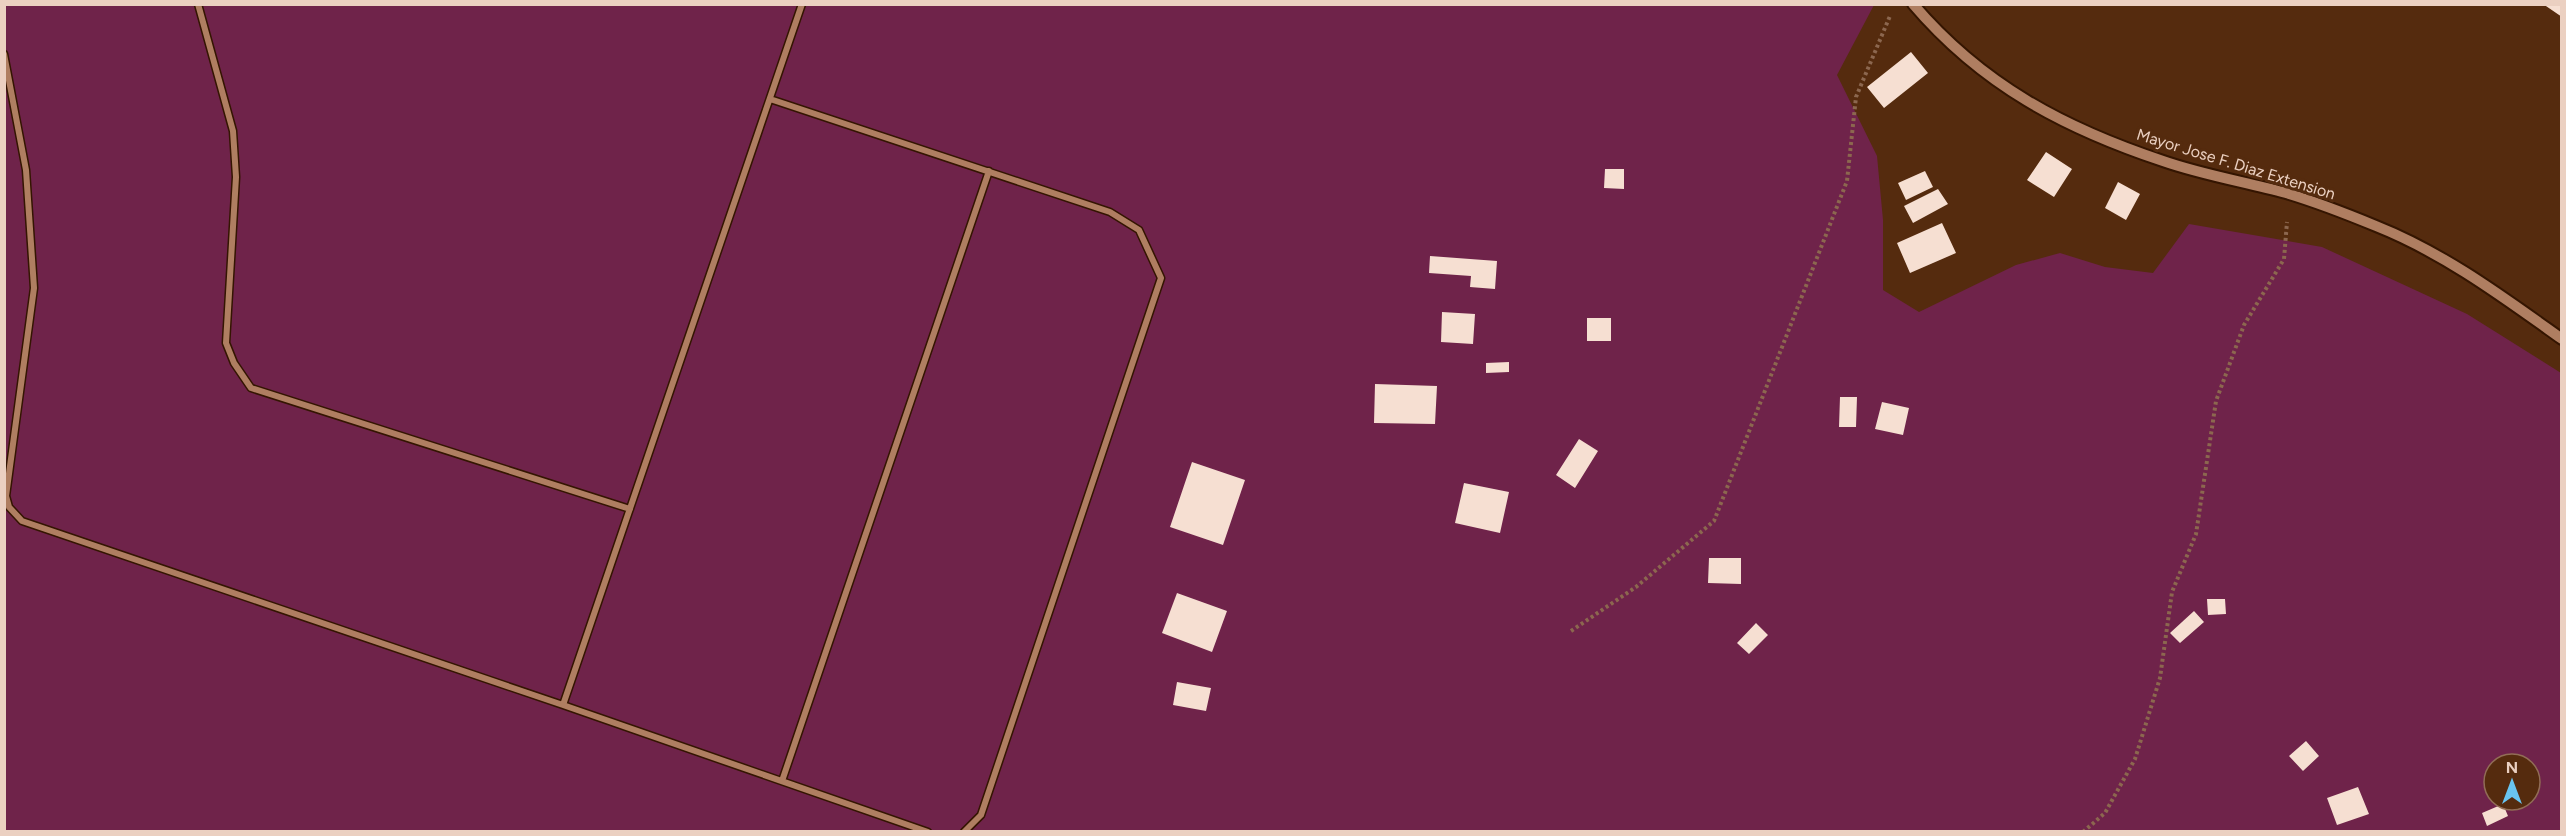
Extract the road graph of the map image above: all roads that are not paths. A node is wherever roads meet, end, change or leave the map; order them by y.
1 (198, 4) edge
2 (802, 4) edge
3 (1913, 4) edge
4 (4, 54) edge
5 (770, 99) junction
6 (989, 171) junction
7 (2562, 339) edge
8 (630, 509) junction
9 (563, 705) junction
10 (782, 781) junction
11 (928, 831) edge
12 (964, 831) edge

1 - 8 street
2 - 5 street
3 - 7 street, Mayor Jose F. Diaz Extension
4 - 9 street
5 - 6 street
5 - 8 street
6 - 10 street
6 - 12 street
8 - 9 street
9 - 10 street
10 - 11 street

